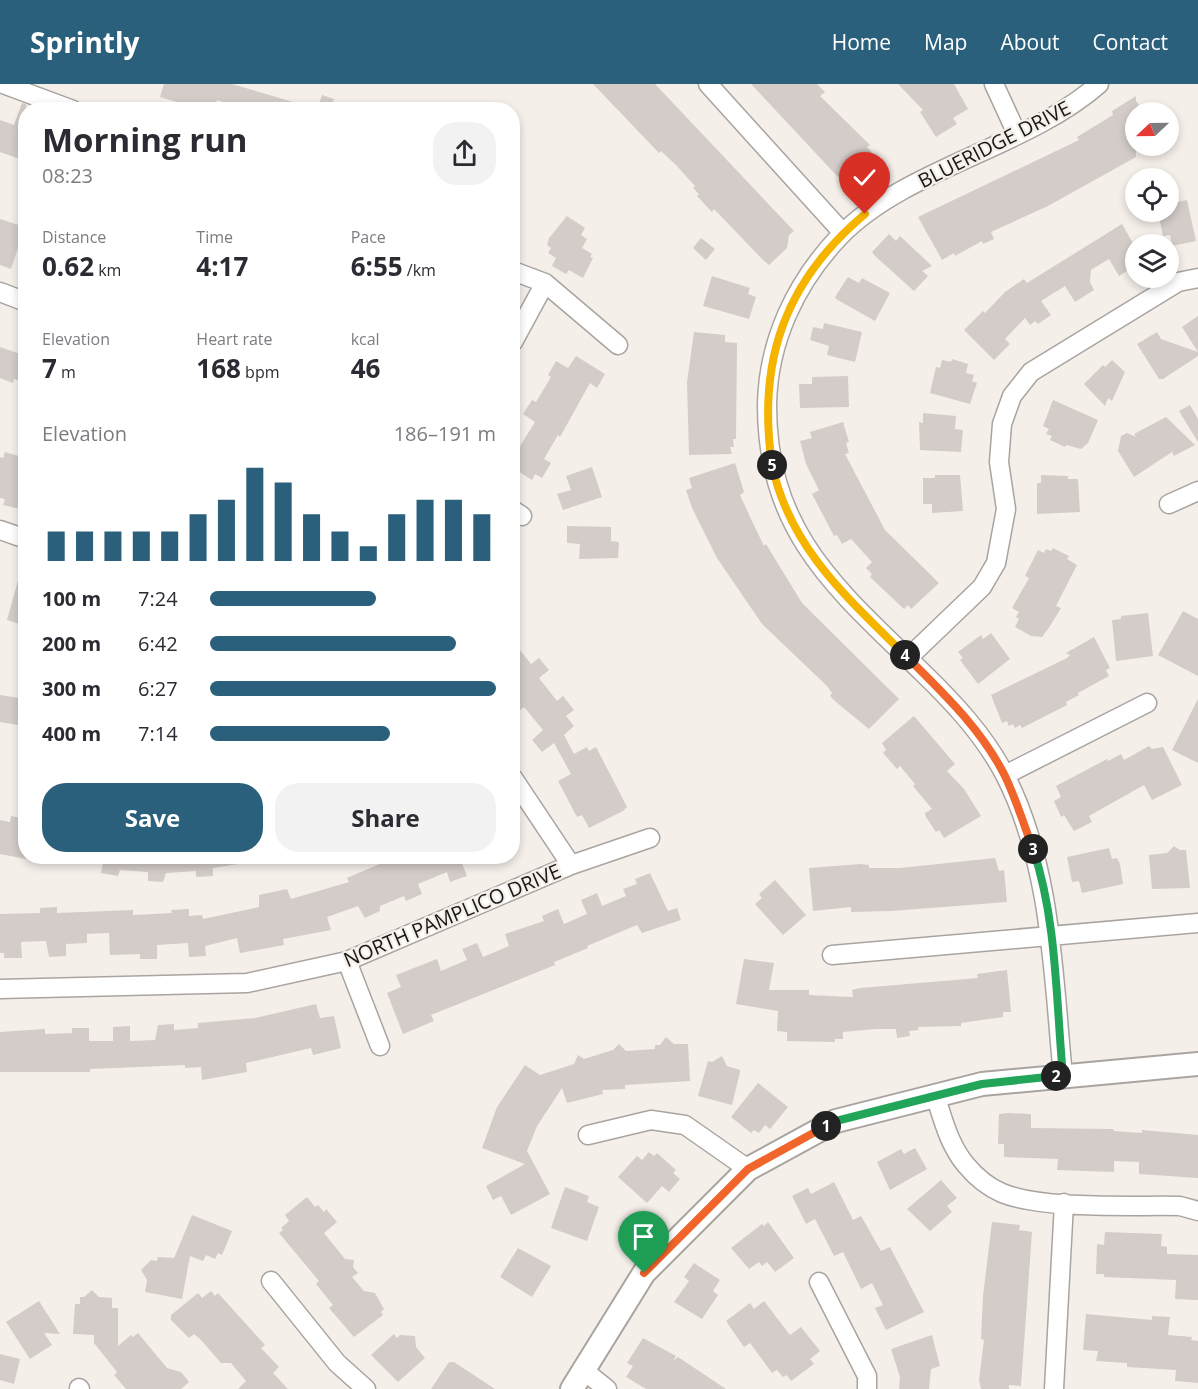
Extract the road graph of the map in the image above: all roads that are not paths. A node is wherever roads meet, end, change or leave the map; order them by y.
1 (3, 84) edge
2 (708, 84) edge
3 (993, 84) edge
4 (1099, 84) edge
5 (51, 102) edge
6 (1017, 135) junction
7 (843, 233) junction
8 (520, 274) edge
9 (1198, 278) edge
10 (545, 283) junction
11 (0, 292) edge
12 (18, 299) edge
13 (520, 329) edge
14 (618, 345) dead end
15 (1198, 491) edge
16 (1169, 504) dead end
17 (0, 530) edge
18 (18, 536) edge
19 (908, 658) junction
20 (1147, 703) dead end
21 (1005, 775) junction
22 (520, 788) edge
23 (650, 838) dead end
24 (571, 865) junction
25 (1198, 923) edge
26 (1050, 934) junction
27 (832, 955) dead end
28 (347, 962) junction
29 (0, 989) edge
30 (380, 1046) dead end
31 (1198, 1064) edge
32 (1063, 1076) junction
33 (935, 1095) junction
34 (588, 1135) dead end
35 (748, 1169) junction
36 (1064, 1203) junction
37 (1198, 1211) edge
38 (272, 1281) dead end
39 (819, 1282) dead end
40 (577, 1379) edge
41 (1057, 1388) edge
42 (366, 1389) edge
43 (607, 1389) edge
44 (867, 1389) edge

1 - 5 street
2 - 7 street
3 - 6 street
4 - 6 street, BLUERIDGE DRIVE
6 - 7 street, BLUERIDGE DRIVE
7 - 19 street, BLUERIDGE DRIVE
8 - 10 street
9 - 19 street
10 - 13 street
10 - 14 street
11 - 12 street
15 - 16 street
17 - 18 street
19 - 21 street, BLUERIDGE DRIVE
20 - 21 street
21 - 26 street, BLUERIDGE DRIVE
22 - 24 street
23 - 24 street, NORTH PAMPLICO DRIVE
24 - 28 street, NORTH PAMPLICO DRIVE
25 - 26 street
26 - 27 street
26 - 32 street, BLUERIDGE DRIVE
28 - 29 street, NORTH PAMPLICO DRIVE
28 - 30 street
31 - 32 street
32 - 33 street
33 - 35 street
33 - 36 street
34 - 35 street
35 - 40 street
36 - 37 street
36 - 41 street
38 - 42 street
39 - 44 street
40 - 43 street

